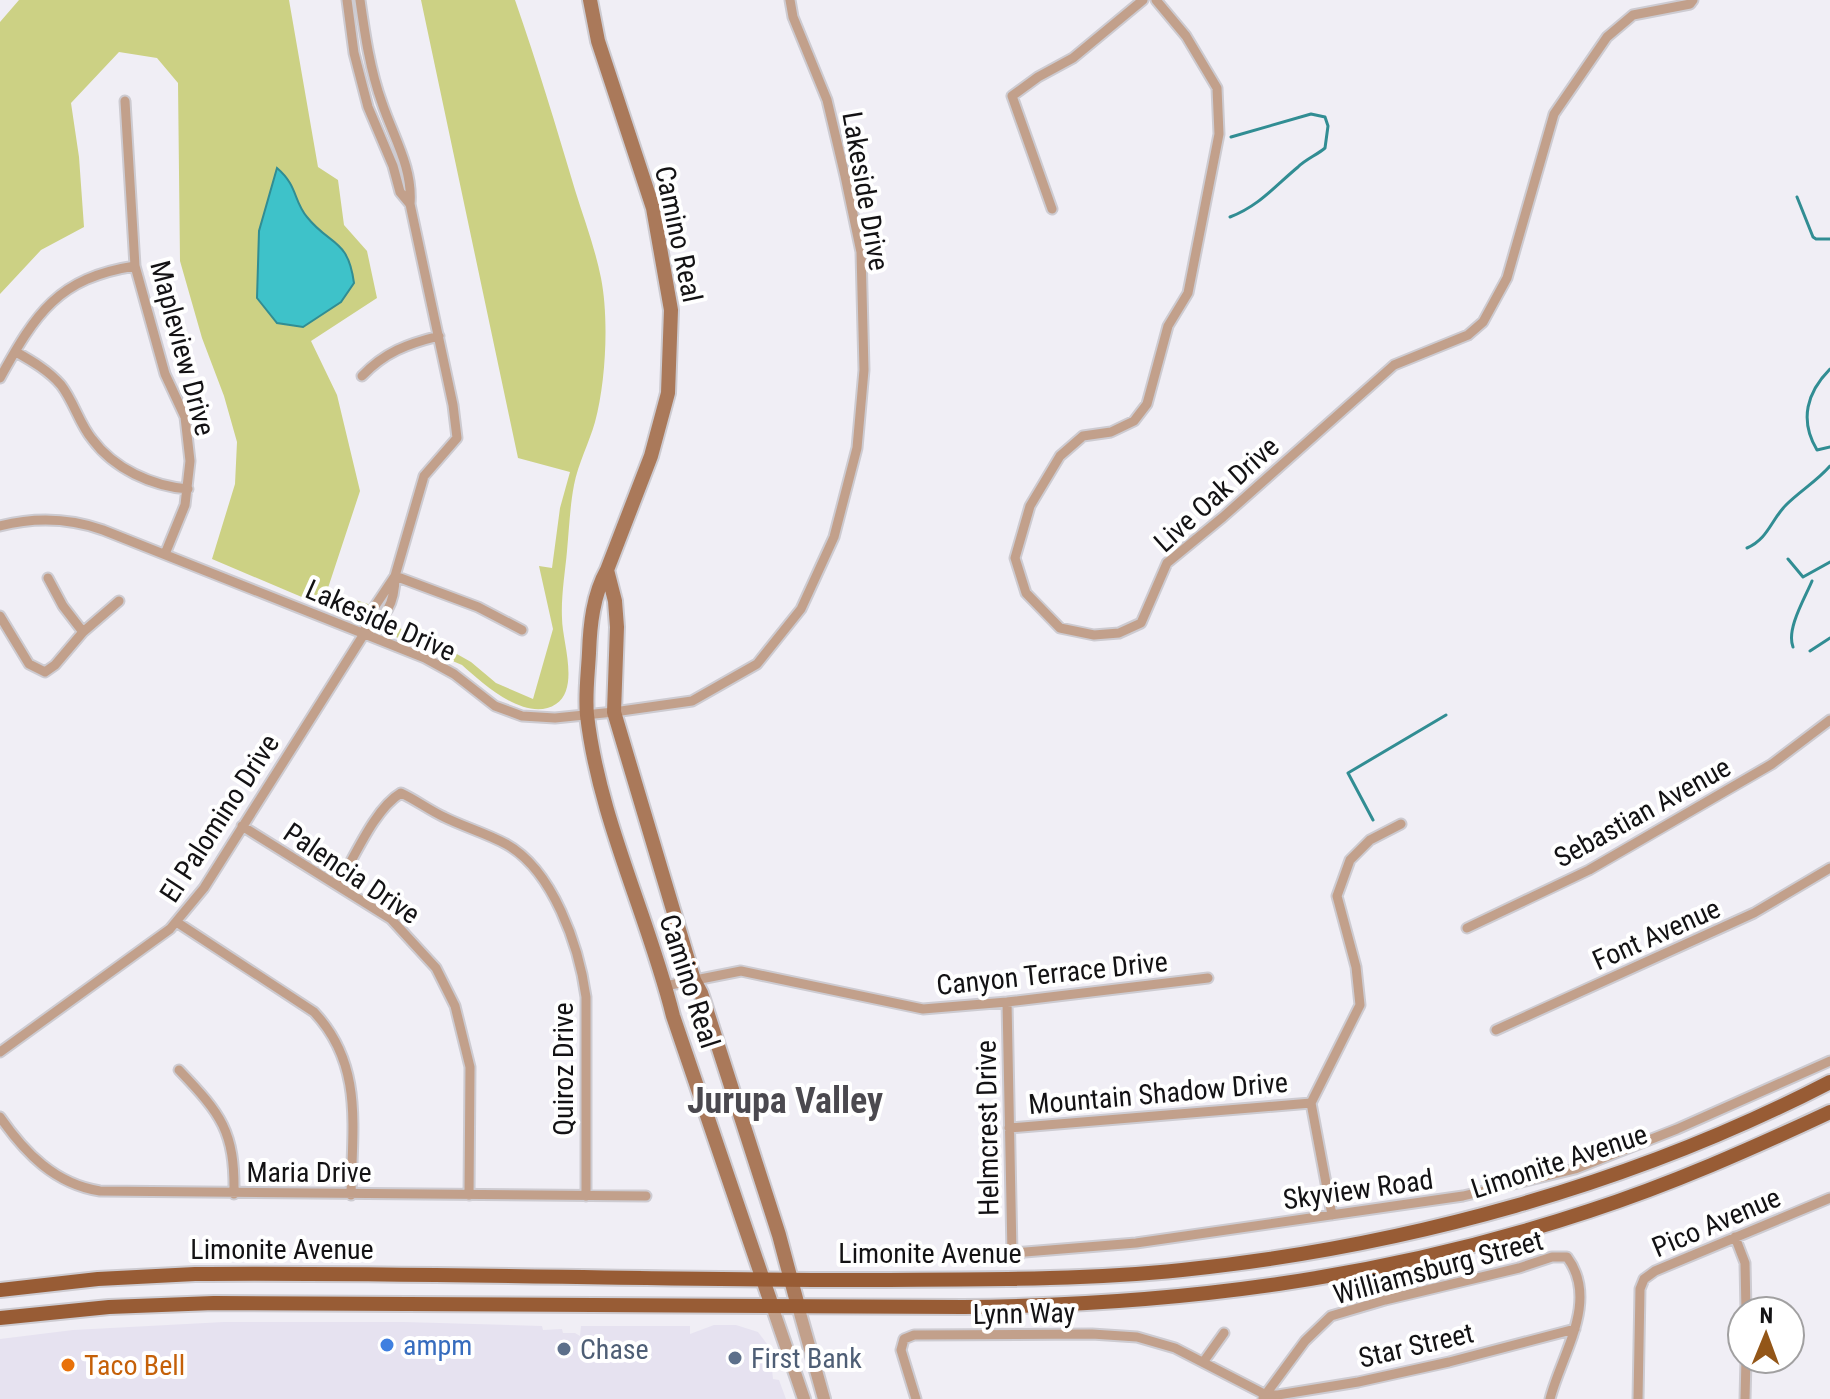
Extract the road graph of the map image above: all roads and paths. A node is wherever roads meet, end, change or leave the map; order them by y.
1 (347, 0) edge
2 (360, 0) edge
3 (590, 0) edge
4 (790, 0) edge
5 (1143, 0) edge
6 (1156, 0) edge
7 (1693, 0) edge
8 (125, 101) dead end
9 (410, 204) junction
10 (1052, 209) dead end
11 (135, 266) junction
12 (439, 336) junction
13 (16, 352) junction
14 (362, 376) dead end
15 (0, 378) edge
16 (188, 489) junction
17 (0, 526) edge
18 (165, 554) junction
19 (607, 570) junction
20 (395, 576) junction
21 (48, 578) dead end
22 (379, 597) junction
23 (119, 601) dead end
24 (391, 602) junction
25 (0, 616) edge
26 (522, 630) dead end
27 (83, 632) junction
28 (364, 634) junction
29 (614, 712) junction
30 (587, 714) junction
31 (1830, 720) edge
32 (1401, 824) dead end
33 (242, 826) junction
34 (1830, 868) edge
35 (338, 885) junction
36 (178, 923) junction
37 (1467, 928) dead end
38 (1208, 978) dead end
39 (694, 980) junction
40 (665, 986) junction
41 (1007, 1002) junction
42 (1496, 1030) dead end
43 (0, 1052) edge
44 (1830, 1061) edge
45 (179, 1070) dead end
46 (1830, 1082) edge
47 (1311, 1103) junction
48 (1830, 1112) edge
49 (0, 1117) edge
50 (1009, 1128) junction
51 (234, 1194) junction
52 (351, 1195) junction
53 (469, 1195) junction
54 (586, 1196) junction
55 (646, 1196) dead end
56 (1830, 1198) edge
57 (1332, 1215) junction
58 (1735, 1237) junction
59 (964, 1252) dead end
60 (1012, 1253) junction
61 (765, 1280) junction
62 (791, 1280) junction
63 (0, 1290) edge
64 (1746, 1295) edge
65 (772, 1306) junction
66 (798, 1306) junction
67 (0, 1318) edge
68 (1575, 1329) junction
69 (1224, 1333) dead end
70 (1204, 1361) junction
71 (1746, 1375) edge
72 (1264, 1397) edge
73 (804, 1399) edge
74 (824, 1399) edge
75 (916, 1399) edge
76 (1550, 1399) edge
77 (1638, 1399) edge
78 (1745, 1399) edge

1 - 9 street, El Palomino Drive
2 - 9 street, El Palomino Drive
3 - 19 main road, Camino Real
4 - 29 street, Lakeside Drive
5 - 10 street
6 - 7 street, Live Oak Drive
8 - 11 street, Mapleview Drive
9 - 12 street, El Palomino Drive
11 - 13 street
11 - 16 street, Mapleview Drive
12 - 14 street
12 - 20 street, El Palomino Drive
13 - 15 street
13 - 16 street
16 - 18 street, Mapleview Drive
17 - 18 street, Lakeside Drive
18 - 28 street, Lakeside Drive
19 - 29 main road, Camino Real
19 - 30 main road, Camino Real
20 - 22 street, El Palomino Drive
20 - 24 street, El Palomino Drive
20 - 26 street
21 - 27 street
22 - 24 street
22 - 28 street, El Palomino Drive
23 - 27 street
24 - 28 street, El Palomino Drive
25 - 27 street
28 - 30 street, Lakeside Drive
28 - 33 street, El Palomino Drive
29 - 30 street, Lakeside Drive
29 - 39 main road, Camino Real
30 - 40 main road, Camino Real
31 - 37 street, Sebastian Avenue
32 - 47 street
33 - 35 street, Palencia Drive
33 - 36 street, El Palomino Drive
34 - 42 street, Font Avenue
35 - 53 street, Palencia Drive
35 - 54 street, Quiroz Drive
36 - 43 street, El Palomino Drive
36 - 52 street
38 - 41 street, Canyon Terrace Drive
39 - 40 street, Canyon Terrace Drive
39 - 41 street, Canyon Terrace Drive
39 - 62 main road, Camino Real
40 - 61 main road, Camino Real
41 - 50 street, Helmcrest Drive
44 - 57 street, Skyview Road
45 - 51 street
46 - 62 main road, Limonite Avenue
47 - 50 street, Mountain Shadow Drive
47 - 57 street
48 - 66 main road, Limonite Avenue
49 - 51 street, Maria Drive
50 - 60 street, Helmcrest Drive
51 - 52 street, Maria Drive
52 - 53 street, Maria Drive
53 - 54 street, Maria Drive
54 - 55 street, Maria Drive
56 - 58 street, Pico Avenue
57 - 60 street, Skyview Road
58 - 64 street
58 - 77 street, Pico Avenue
59 - 60 street, Skyview Road
61 - 62 main road, Limonite Avenue
61 - 63 main road, Limonite Avenue
61 - 65 main road, Camino Real
62 - 66 main road, Camino Real
65 - 66 main road, Limonite Avenue
65 - 67 main road, Limonite Avenue
65 - 73 street, Camino Real
66 - 74 street, Camino Real
68 - 72 street, Star Street
68 - 72 street, Williamsburg Street
68 - 76 street
69 - 70 street
70 - 72 street, Lynn Way
70 - 75 street, Lynn Way
71 - 78 street

